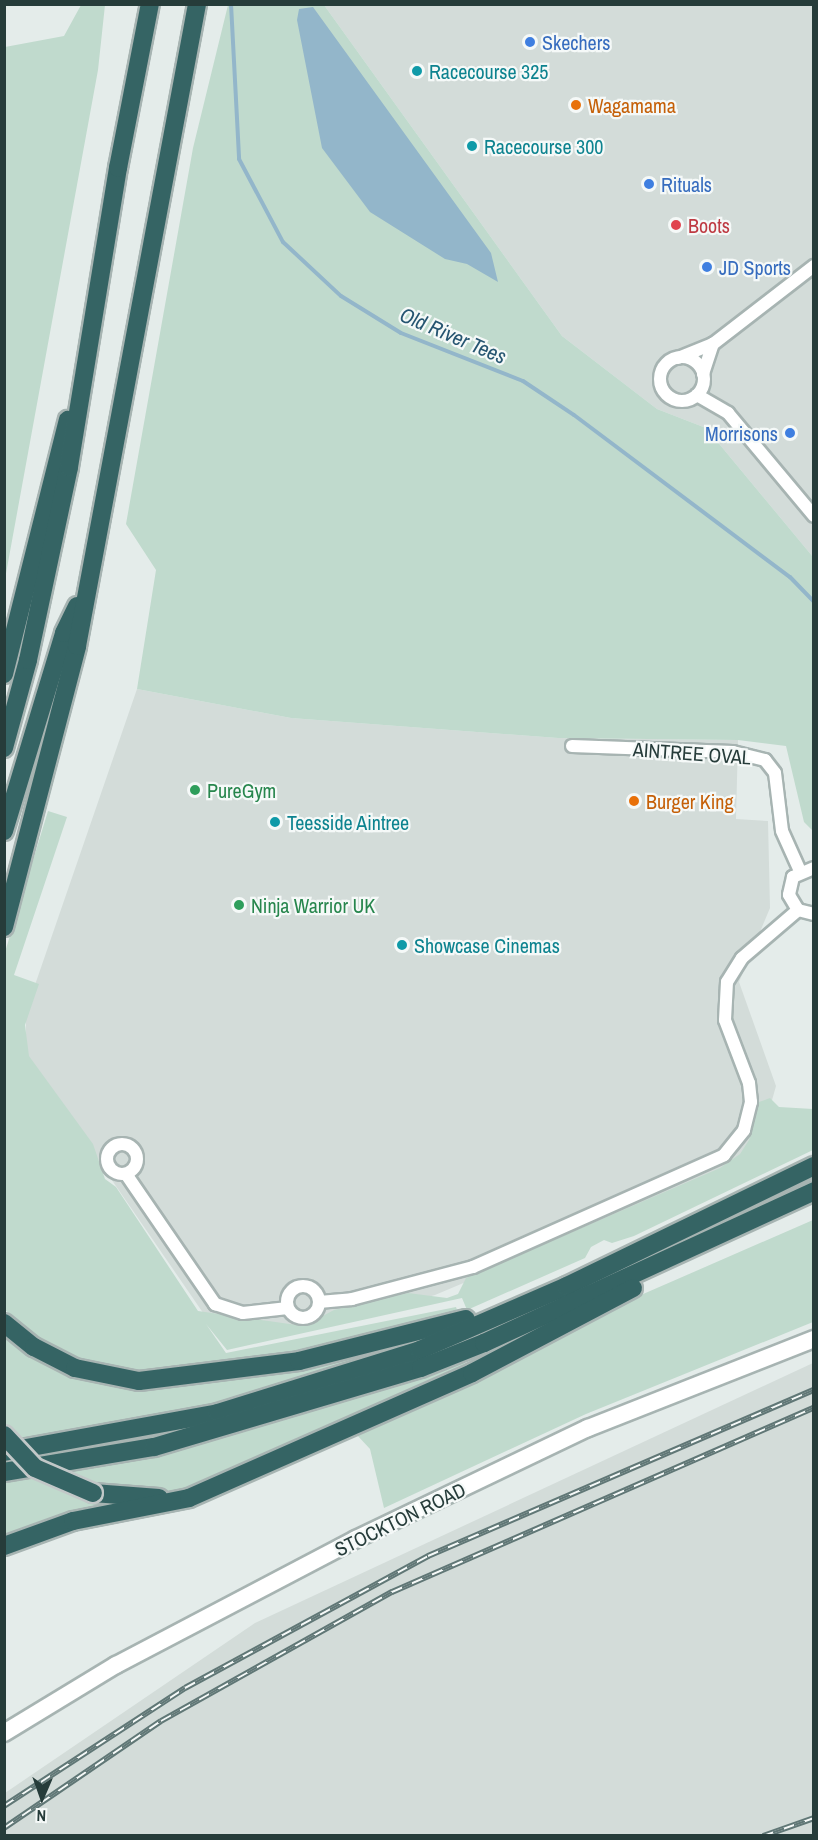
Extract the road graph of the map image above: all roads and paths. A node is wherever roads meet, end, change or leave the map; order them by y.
1 (150, 4) edge
2 (197, 4) edge
3 (813, 266) edge
4 (713, 344) junction
5 (678, 358) junction
6 (84, 370) junction
7 (703, 374) junction
8 (697, 395) junction
9 (813, 516) edge
10 (49, 556) junction
11 (84, 594) junction
12 (4, 674) edge
13 (4, 681) edge
14 (572, 746) dead end
15 (4, 747) edge
16 (4, 831) edge
17 (813, 868) edge
18 (800, 871) junction
19 (798, 910) junction
20 (813, 914) edge
21 (4, 927) edge
22 (813, 1166) edge
23 (126, 1174) dead end
24 (813, 1191) edge
25 (696, 1245) junction
26 (567, 1286) junction
27 (319, 1302) junction
28 (288, 1308) junction
29 (4, 1323) edge
30 (813, 1339) edge
31 (4, 1435) edge
32 (4, 1452) edge
33 (4, 1473) edge
34 (238, 1476) junction
35 (4, 1546) edge
36 (4, 1733) edge

1 - 6 highway
2 - 11 highway
3 - 4 street
4 - 5 street
4 - 7 street
5 - 7 street
5 - 8 street
6 - 10 highway
6 - 12 highway
7 - 8 street
8 - 9 street
10 - 13 highway
10 - 15 highway
11 - 16 highway
11 - 21 highway
14 - 18 street, AINTREE OVAL
17 - 18 street
18 - 19 street
19 - 20 street
19 - 27 street
22 - 26 highway
23 - 28 street
24 - 25 highway
25 - 33 highway
25 - 34 highway
26 - 29 highway
26 - 32 highway
27 - 28 street
27 - 28 street
30 - 36 main road, STOCKTON ROAD
31 - 34 highway, bridge
34 - 35 highway

